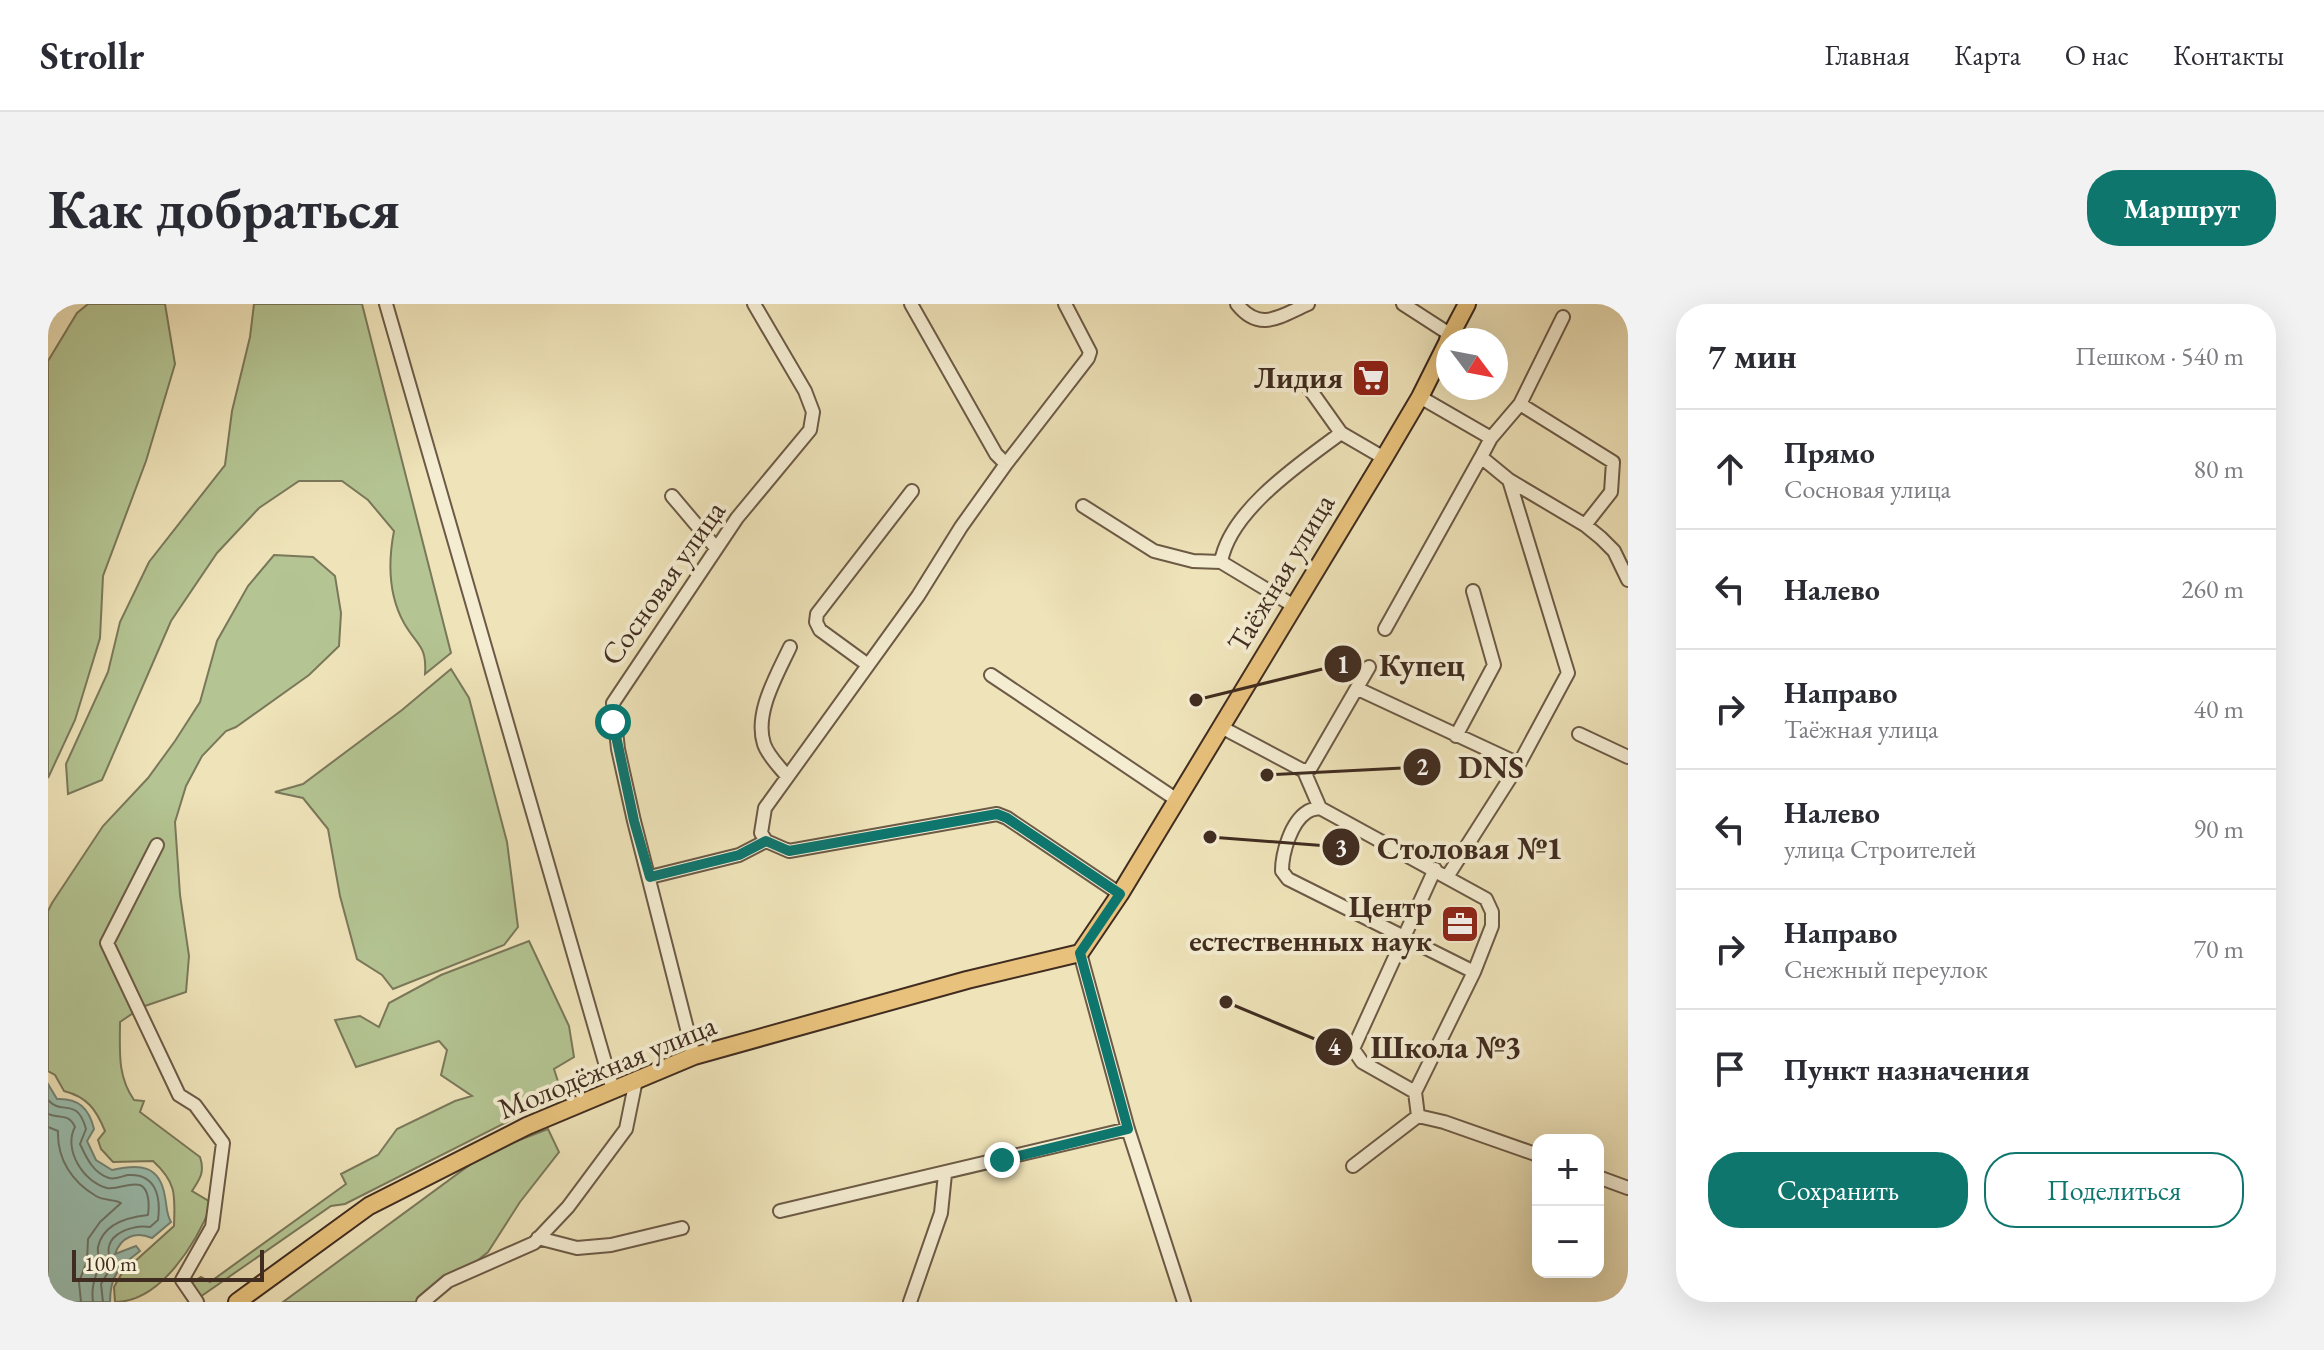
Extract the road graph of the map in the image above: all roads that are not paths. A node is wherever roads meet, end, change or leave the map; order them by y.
1 (386, 304) edge
2 (754, 304) edge
3 (911, 304) edge
4 (1065, 304) edge
5 (1237, 304) edge
6 (1308, 304) edge
7 (1403, 304) edge
8 (1467, 304) edge
9 (1623, 304) edge
10 (1628, 307) edge
11 (1563, 317) dead end
12 (1455, 328) edge
13 (1436, 329) edge
14 (1436, 365) edge
15 (1309, 388) dead end
16 (1420, 397) junction
17 (1520, 404) junction
18 (1341, 433) junction
19 (1491, 438) junction
20 (1481, 457) junction
21 (1384, 458) junction
22 (1006, 464) junction
23 (1509, 480) junction
24 (912, 491) dead end
25 (672, 496) dead end
26 (1083, 506) dead end
27 (1585, 525) junction
28 (716, 548) junction
29 (1221, 562) junction
30 (1628, 580) edge
31 (1473, 591) dead end
32 (1294, 606) junction
33 (1385, 629) dead end
34 (790, 647) dead end
35 (868, 665) junction
36 (1369, 667) dead end
37 (991, 675) dead end
38 (1358, 689) junction
39 (1221, 727) junction
40 (1579, 734) dead end
41 (1456, 736) junction
42 (1628, 757) edge
43 (1519, 764) junction
44 (1304, 771) junction
45 (786, 775) junction
46 (1177, 800) junction
47 (1320, 808) junction
48 (766, 841) junction
49 (157, 845) dead end
50 (1435, 869) junction
51 (650, 877) junction
52 (1447, 877) junction
53 (1120, 894) junction
54 (1405, 938) junction
55 (1080, 953) junction
56 (1474, 972) junction
57 (694, 1056) junction
58 (636, 1080) junction
59 (613, 1090) junction
60 (1415, 1092) junction
61 (1418, 1116) junction
62 (1128, 1129) junction
63 (1532, 1153) edge
64 (1353, 1166) dead end
65 (945, 1174) junction
66 (1604, 1179) edge
67 (1628, 1188) edge
68 (780, 1211) dead end
69 (682, 1228) dead end
70 (538, 1238) junction
71 (197, 1302) edge
72 (237, 1302) edge
73 (423, 1302) edge
74 (910, 1302) edge
75 (1184, 1302) edge

1 - 59 street
2 - 28 street, Сосновая улица
3 - 22 street
4 - 22 street
5 - 6 street
7 - 13 street
8 - 12 main road, Таёжная улица
9 - 10 street
11 - 17 street
14 - 16 main road, Таёжная улица
15 - 18 street
16 - 19 street
16 - 21 main road, Таёжная улица
17 - 19 street
17 - 27 street
18 - 21 street
18 - 29 street
19 - 20 street
20 - 23 street
20 - 33 street
21 - 32 main road, Таёжная улица
22 - 35 street
23 - 27 street
23 - 43 street
24 - 35 street
25 - 28 street
26 - 29 street
27 - 30 street
28 - 51 street, Сосновая улица
29 - 32 street
31 - 41 street
32 - 39 main road, Таёжная улица
34 - 45 street
35 - 45 street
36 - 38 street
37 - 46 street
38 - 41 street
38 - 44 street
39 - 44 street
39 - 46 main road, Таёжная улица
40 - 42 street
41 - 43 street
43 - 52 street
44 - 47 street
45 - 48 street
46 - 53 main road, Таёжная улица
47 - 50 street
47 - 54 street
48 - 51 street
48 - 53 street
49 - 71 street
50 - 52 street
50 - 54 street
51 - 57 street, Сосновая улица
52 - 56 street
53 - 55 main road, Таёжная улица
54 - 56 street
54 - 60 street
55 - 57 main road, Молодёжная улица
55 - 62 street
56 - 60 street
57 - 58 main road, Молодёжная улица
58 - 59 main road, Молодёжная улица
58 - 70 street
59 - 72 main road, Молодёжная улица
60 - 61 street
61 - 63 street
61 - 64 street
62 - 65 street
62 - 75 street
65 - 68 street
65 - 74 street
66 - 67 street
69 - 70 street
70 - 73 street

